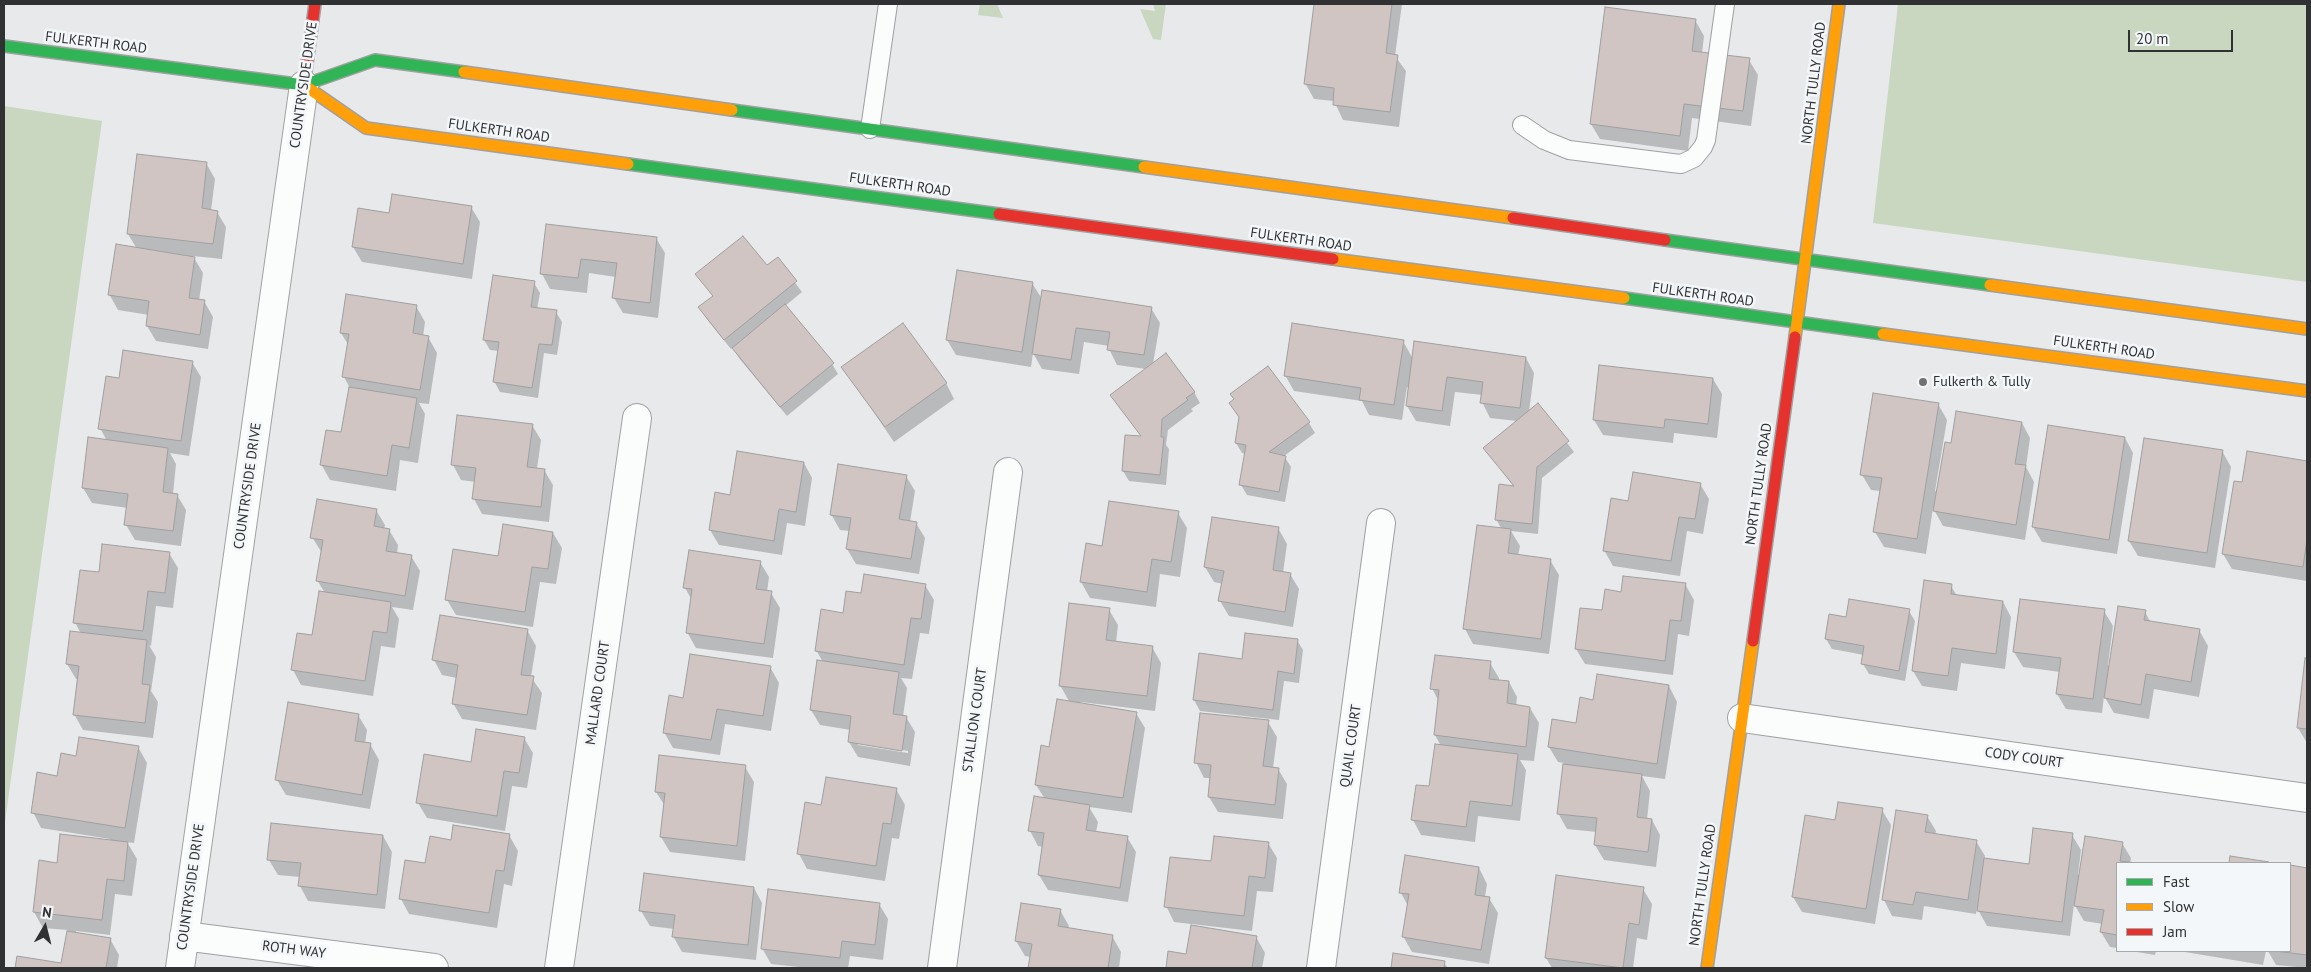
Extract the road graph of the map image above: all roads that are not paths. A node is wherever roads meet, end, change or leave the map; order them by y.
1 (315, 4) edge
2 (888, 4) edge
3 (1725, 4) edge
4 (1839, 4) edge
5 (4, 46) edge
6 (304, 85) junction
7 (1522, 126) dead end
8 (870, 129) junction
9 (1806, 260) junction
10 (1797, 323) junction
11 (2307, 329) edge
12 (2307, 391) edge
13 (637, 418) dead end
14 (1008, 472) dead end
15 (1381, 524) dead end
16 (1742, 718) junction
17 (2307, 798) edge
18 (184, 936) junction
19 (180, 968) edge
20 (434, 968) edge
21 (558, 968) edge
22 (942, 968) edge
23 (1321, 968) edge
24 (1707, 968) edge

1 - 6 street, COUNTRYSIDE DRIVE
2 - 8 lane
3 - 7 lane
4 - 9 street, NORTH TULLY ROAD
5 - 6 street, FULKERTH ROAD
6 - 8 street, FULKERTH ROAD
6 - 10 street, FULKERTH ROAD
6 - 18 street, COUNTRYSIDE DRIVE
8 - 9 street, FULKERTH ROAD
9 - 10 street, NORTH TULLY ROAD
9 - 11 street, FULKERTH ROAD
10 - 12 street, FULKERTH ROAD
10 - 16 street, NORTH TULLY ROAD
13 - 21 street, MALLARD COURT
14 - 22 street, STALLION COURT
15 - 23 street, QUAIL COURT
16 - 17 street, CODY COURT
16 - 24 street, NORTH TULLY ROAD
18 - 19 street, COUNTRYSIDE DRIVE
18 - 20 street, ROTH WAY

